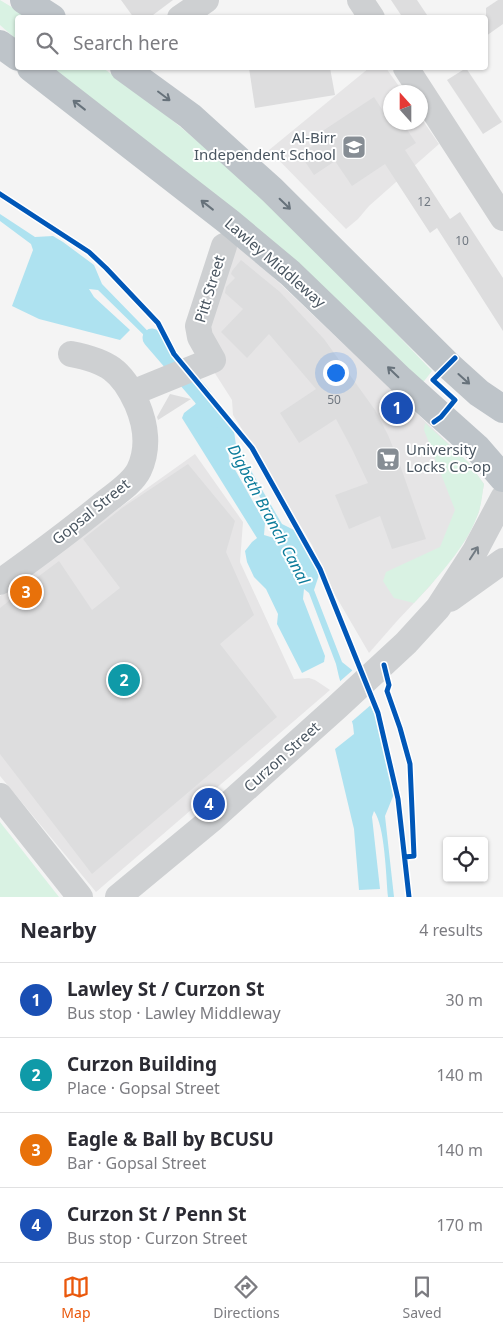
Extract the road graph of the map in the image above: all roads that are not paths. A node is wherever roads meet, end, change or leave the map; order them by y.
1 (24, 0) edge
2 (206, 0) edge
3 (360, 0) edge
4 (47, 15) edge
5 (184, 15) edge
6 (370, 15) edge
7 (0, 44) edge
8 (15, 55) edge
9 (33, 70) edge
10 (407, 70) edge
11 (136, 71) edge
12 (503, 218) edge
13 (224, 246) dead end
14 (71, 354) dead end
15 (132, 393) junction
16 (503, 409) edge
17 (503, 478) edge
18 (503, 498) edge
19 (503, 561) edge
20 (0, 582) edge
21 (438, 608) junction
22 (0, 796) edge
23 (80, 897) edge
24 (118, 897) edge

1 - 4 highway
2 - 5 street
3 - 6 street
7 - 8 highway
17 -> 9 highway, Lawley Middleway
10 - 12 street
11 -> 16 highway
13 - 15 street, Pitt Street
14 - 15 street, Gopsal Street
15 - 20 street, Gopsal Street
21 -> 18 street, Curzon Street
19 - 21 street, Curzon Street
21 - 24 street, Curzon Street
22 - 23 street

